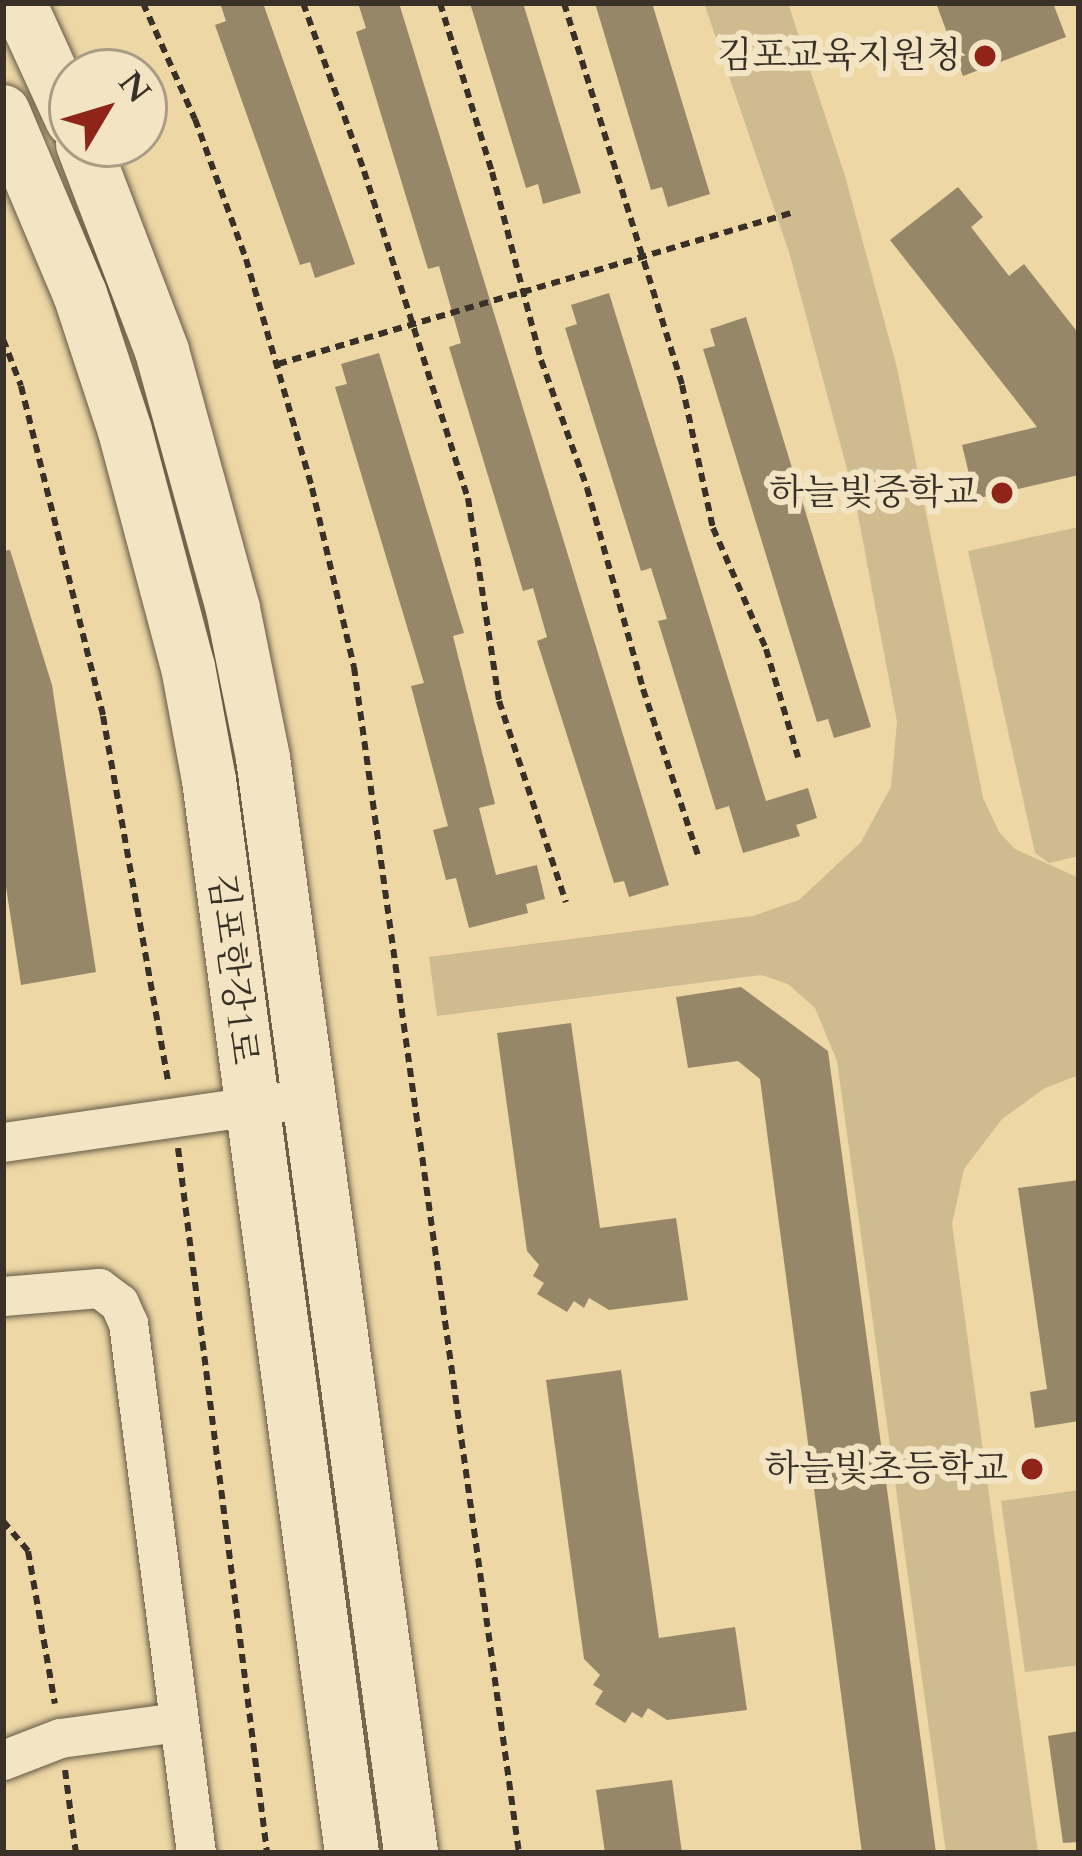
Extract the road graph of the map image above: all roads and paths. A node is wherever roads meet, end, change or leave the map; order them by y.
1 (20, 3) edge
2 (143, 3) edge
3 (303, 3) edge
4 (440, 3) edge
5 (564, 3) edge
6 (48, 65) edge
7 (3, 112) edge
8 (94, 168) edge
9 (791, 212) dead end
10 (641, 256) junction
11 (523, 290) junction
12 (409, 323) junction
13 (3, 338) edge
14 (278, 364) junction
15 (798, 757) dead end
16 (698, 854) dead end
17 (566, 902) dead end
18 (309, 1098) junction
19 (251, 1107) junction
20 (174, 1117) junction
21 (3, 1142) edge
22 (3, 1296) edge
23 (3, 1521) edge
24 (178, 1721) junction
25 (60, 1738) junction
26 (3, 1760) edge
27 (76, 1853) edge
28 (196, 1853) edge
29 (267, 1853) edge
30 (352, 1853) edge
31 (411, 1853) edge
32 (519, 1853) edge

1 - 6 street
2 - 14 path
3 - 12 path
4 - 11 path
5 - 10 path
7 - 19 street, 김포한강1로
8 - 18 street, 김포한강1로
9 - 10 path
10 - 11 path
10 - 15 path
11 - 12 path
11 - 16 path
12 - 14 path
12 - 17 path
13 - 20 path
14 - 32 path
18 - 19 street
18 - 31 street, 김포한강1로
19 - 20 street
19 - 30 street, 김포한강1로
20 - 21 street
20 - 29 path
22 - 24 street
23 - 25 path
24 - 25 street
24 - 28 street
25 - 26 street
25 - 27 path

